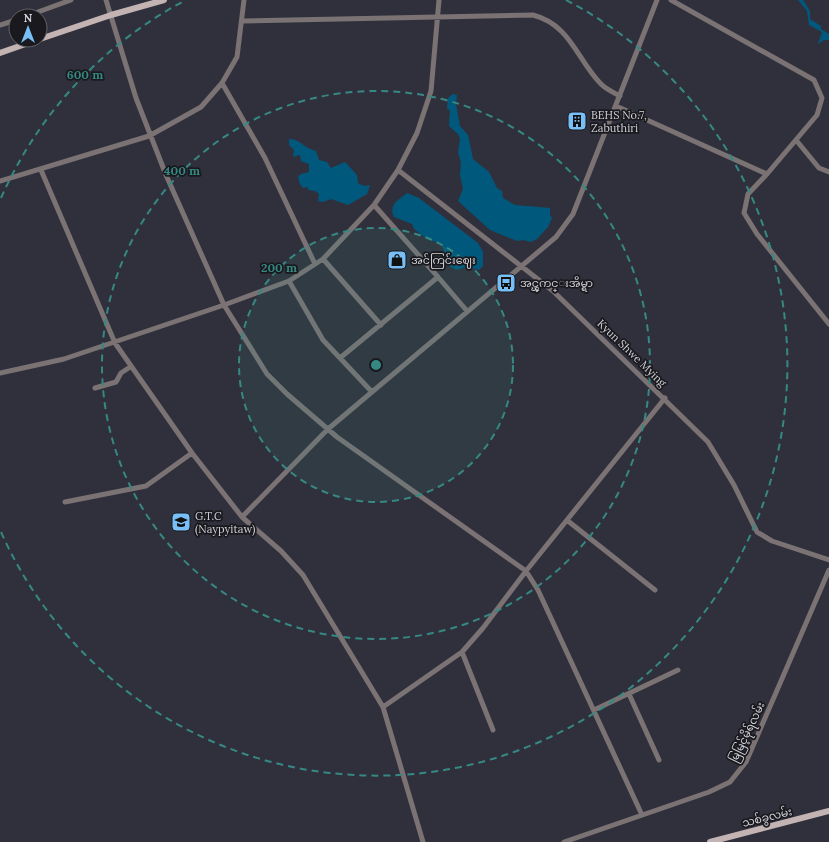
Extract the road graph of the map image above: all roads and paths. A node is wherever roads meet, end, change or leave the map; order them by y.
1 (71, 0) edge
2 (106, 0) edge
3 (164, 0) edge
4 (244, 0) edge
5 (439, 0) edge
6 (657, 0) edge
7 (671, 0) edge
8 (48, 8) edge
9 (111, 15) junction
10 (438, 16) junction
11 (243, 21) junction
12 (48, 36) edge
13 (14, 48) edge
14 (0, 53) edge
15 (222, 83) junction
16 (620, 96) junction
17 (616, 106) junction
18 (149, 136) junction
19 (796, 140) junction
20 (41, 170) junction
21 (398, 170) junction
22 (829, 172) edge
23 (767, 174) junction
24 (0, 181) edge
25 (374, 205) junction
26 (323, 259) junction
27 (315, 264) junction
28 (521, 267) junction
29 (438, 277) junction
30 (289, 281) junction
31 (224, 305) junction
32 (467, 311) junction
33 (829, 324) edge
34 (381, 325) junction
35 (115, 343) junction
36 (340, 358) junction
37 (130, 366) junction
38 (0, 373) edge
39 (95, 388) dead end
40 (372, 392) junction
41 (665, 398) junction
42 (328, 429) junction
43 (192, 453) junction
44 (65, 502) dead end
45 (242, 517) junction
46 (568, 521) junction
47 (829, 560) edge
48 (829, 570) edge
49 (526, 571) junction
50 (655, 590) dead end
51 (462, 652) junction
52 (678, 670) dead end
53 (629, 694) junction
54 (383, 707) junction
55 (594, 710) junction
56 (493, 730) dead end
57 (659, 760) dead end
58 (829, 811) edge
59 (642, 815) junction
60 (423, 842) edge
61 (564, 842) edge
62 (710, 842) edge

1 - 8 street
2 - 9 street
3 - 9 main road
4 - 11 street
5 - 10 street
6 - 16 street
7 - 19 street
9 - 12 main road
9 - 18 street
10 - 11 street
10 - 16 street
10 - 21 street
11 - 15 street
13 - 14 main road
15 - 18 street
15 - 27 street
16 - 17 street
17 - 23 street
17 - 28 street
18 - 20 street
18 - 31 street
19 - 22 street
19 - 23 street
20 - 24 street
20 - 35 street
21 - 25 street
21 - 28 street, Kyun Shwe Mying
23 - 33 street
25 - 26 street
25 - 29 street
26 - 27 street
26 - 34 street
27 - 30 street
28 - 32 street
28 - 41 street, Kyun Shwe Mying
29 - 32 street
29 - 34 street
30 - 31 street
30 - 36 street
31 - 35 street
31 - 42 street
32 - 40 street
34 - 36 street
35 - 37 street
35 - 38 street
36 - 40 street
37 - 39 street
37 - 43 street
40 - 42 street
41 - 46 street
41 - 47 street, Kyun Shwe Mying
42 - 45 street
42 - 49 street
43 - 44 street
43 - 45 street
45 - 54 street
46 - 49 street
46 - 50 street
48 - 59 street, မြမြင့်မိုရ်လမ်း
49 - 51 street
49 - 55 street
51 - 54 street
51 - 56 street
52 - 53 street
53 - 55 street
53 - 57 street
54 - 60 street
55 - 59 street
58 - 62 main road, သစ်ခွလမ်း
59 - 61 street, မြမြင့်မိုရ်လမ်း

